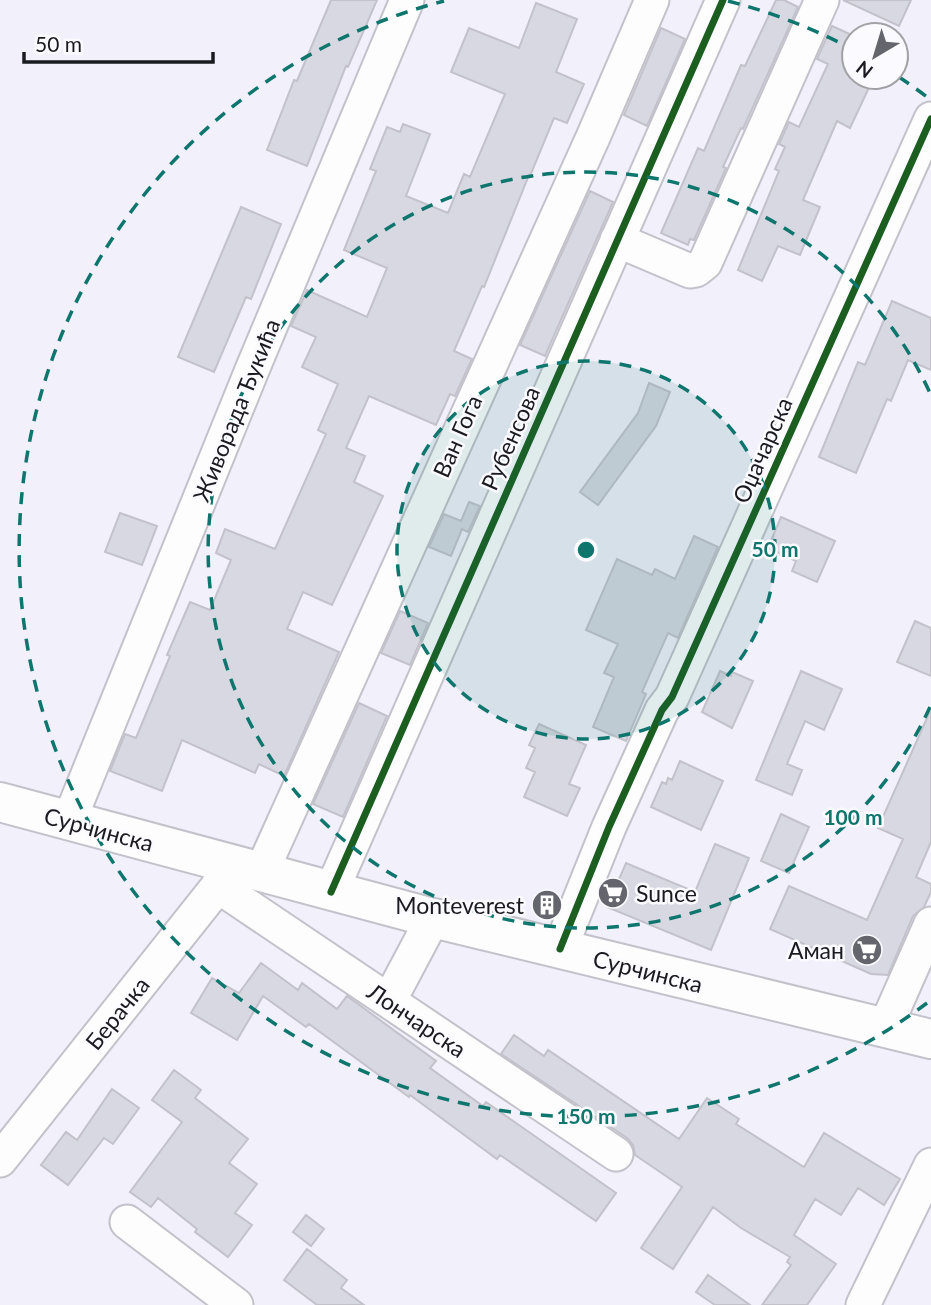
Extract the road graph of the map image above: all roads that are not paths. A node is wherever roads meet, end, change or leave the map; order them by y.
1 (407, 0) edge
2 (652, 0) edge
3 (723, 0) edge
4 (822, 0) edge
5 (931, 119) edge
6 (617, 240) junction
7 (0, 802) edge
8 (69, 821) junction
9 (235, 874) junction
10 (331, 892) junction
11 (432, 918) junction
12 (931, 924) edge
13 (560, 949) junction
14 (389, 1000) junction
15 (885, 1028) junction
16 (931, 1039) edge
17 (616, 1154) dead end
18 (0, 1160) edge
19 (931, 1165) edge
20 (127, 1222) dead end
21 (236, 1305) edge
22 (863, 1305) edge

1 - 8 street, Живорада Ђукића
2 - 9 street, Ван Гога
3 - 6 street, Рубенсова
4 - 6 street
5 - 13 street, Оџачарска
6 - 10 street, Рубенсова
7 - 8 main road, Сурчинска
8 - 9 main road, Сурчинска
9 - 10 main road, Сурчинска
9 - 14 street, Лончарска
9 - 18 street, Берачка
10 - 11 main road, Сурчинска
11 - 13 main road, Сурчинска
11 - 14 street
12 - 15 street
13 - 15 main road, Сурчинска
14 - 17 street, Лончарска
15 - 16 main road, Сурчинска
19 - 22 street
20 - 21 street

